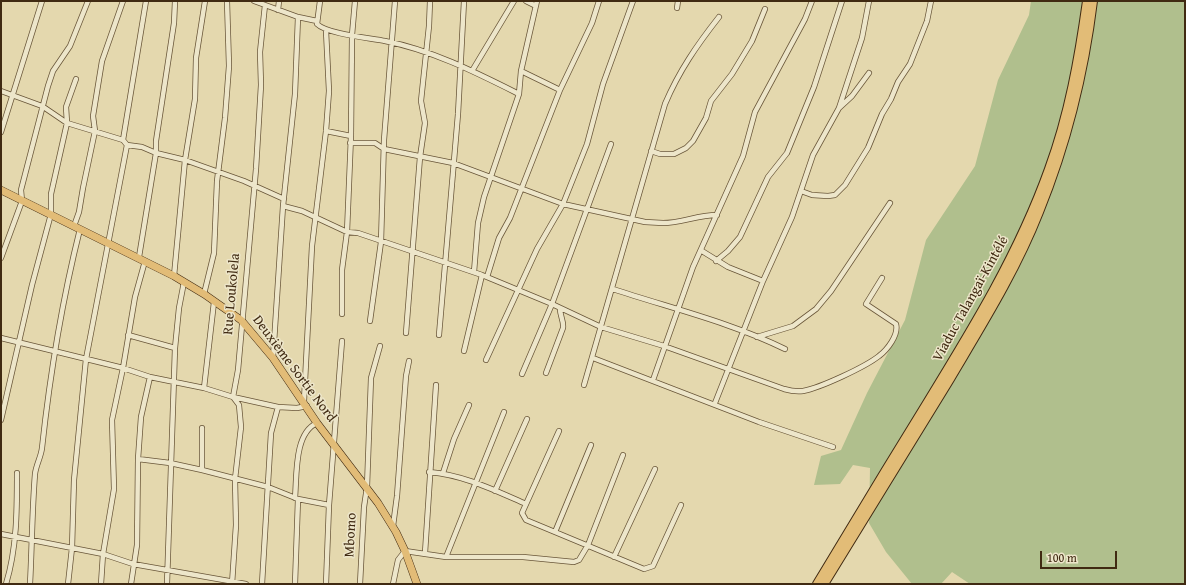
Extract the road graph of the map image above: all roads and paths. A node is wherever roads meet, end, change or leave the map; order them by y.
1 (42, 1) edge
2 (88, 1) edge
3 (123, 1) edge
4 (146, 1) edge
5 (175, 1) edge
6 (205, 1) edge
7 (226, 1) edge
8 (254, 1) edge
9 (279, 1) edge
10 (320, 1) edge
11 (355, 1) edge
12 (395, 1) edge
13 (430, 1) edge
14 (464, 1) edge
15 (514, 1) edge
16 (526, 1) edge
17 (599, 1) edge
18 (633, 1) edge
19 (678, 1) edge
20 (812, 1) edge
21 (842, 1) edge
22 (869, 1) edge
23 (931, 1) edge
24 (1086, 1) edge
25 (1093, 1) edge
26 (536, 4) edge
27 (265, 5) junction
28 (677, 8) dead end
29 (765, 8) dead end
30 (278, 10) junction
31 (298, 17) junction
32 (719, 17) dead end
33 (317, 22) junction
34 (326, 31) junction
35 (352, 35) junction
36 (390, 42) junction
37 (425, 53) junction
38 (460, 66) junction
39 (472, 71) junction
40 (521, 71) junction
41 (869, 73) dead end
42 (76, 79) dead end
43 (560, 90) junction
44 (1, 91) edge
45 (519, 94) junction
46 (11, 95) junction
47 (42, 106) junction
48 (839, 108) junction
49 (67, 123) junction
50 (95, 131) junction
51 (326, 131) junction
52 (1, 132) edge
53 (351, 136) junction
54 (123, 140) junction
55 (350, 143) junction
56 (611, 144) dead end
57 (127, 145) junction
58 (384, 149) junction
59 (651, 151) junction
60 (156, 153) junction
61 (420, 157) junction
62 (185, 160) junction
63 (453, 163) junction
64 (218, 172) junction
65 (492, 177) junction
66 (254, 185) junction
67 (522, 189) junction
68 (1, 190) edge
69 (801, 191) junction
70 (284, 199) junction
71 (22, 201) junction
72 (890, 203) dead end
73 (563, 204) junction
74 (283, 206) junction
75 (587, 210) junction
76 (51, 214) junction
77 (716, 215) junction
78 (316, 217) junction
79 (631, 219) junction
80 (77, 228) junction
81 (347, 232) junction
82 (108, 242) junction
83 (381, 242) junction
84 (702, 251) junction
85 (412, 252) junction
86 (139, 257) junction
87 (1, 258) edge
88 (145, 261) junction
89 (716, 261) junction
90 (445, 262) junction
91 (474, 272) junction
92 (482, 275) junction
93 (174, 276) junction
94 (487, 277) junction
95 (882, 278) dead end
96 (764, 281) junction
97 (184, 282) junction
98 (613, 289) junction
99 (518, 291) junction
100 (204, 294) junction
101 (214, 302) junction
102 (552, 304) junction
103 (679, 308) junction
104 (560, 309) junction
105 (342, 314) dead end
106 (241, 320) junction
107 (370, 321) dead end
108 (601, 327) junction
109 (743, 331) junction
110 (406, 333) dead end
111 (128, 335) junction
112 (439, 335) dead end
113 (757, 337) junction
114 (1, 338) edge
115 (342, 341) dead end
116 (18, 342) junction
117 (380, 346) dead end
118 (664, 346) junction
119 (175, 348) junction
120 (785, 349) dead end
121 (54, 351) junction
122 (464, 351) dead end
123 (273, 358) junction
124 (593, 358) junction
125 (86, 359) junction
126 (486, 360) dead end
127 (410, 361) dead end
128 (123, 368) junction
129 (728, 369) junction
130 (546, 373) dead end
131 (522, 374) dead end
132 (150, 377) junction
133 (653, 380) junction
134 (175, 382) junction
135 (436, 385) dead end
136 (584, 385) dead end
137 (204, 388) junction
138 (233, 397) junction
139 (715, 403) junction
140 (306, 404) junction
141 (469, 405) dead end
142 (278, 407) junction
143 (504, 412) dead end
144 (527, 419) dead end
145 (1, 420) edge
146 (317, 422) junction
147 (202, 428) dead end
148 (559, 431) dead end
149 (334, 444) junction
150 (591, 445) dead end
151 (833, 447) dead end
152 (623, 455) dead end
153 (138, 459) junction
154 (170, 463) junction
155 (655, 469) dead end
156 (202, 470) junction
157 (429, 472) junction
158 (18, 473) dead end
159 (443, 473) junction
160 (236, 479) junction
161 (475, 482) junction
162 (268, 487) junction
163 (367, 487) junction
164 (495, 491) junction
165 (296, 498) junction
166 (526, 504) junction
167 (681, 505) dead end
168 (329, 506) junction
169 (393, 526) junction
170 (555, 532) junction
171 (1, 534) edge
172 (15, 536) junction
173 (32, 540) junction
174 (588, 545) junction
175 (72, 548) junction
176 (405, 551) junction
177 (425, 553) junction
178 (103, 554) junction
179 (446, 557) junction
180 (614, 557) junction
181 (133, 564) junction
182 (167, 569) junction
183 (6, 584) edge
184 (30, 584) edge
185 (68, 584) edge
186 (101, 584) edge
187 (131, 584) edge
188 (167, 584) edge
189 (232, 584) edge
190 (246, 584) edge
191 (262, 584) edge
192 (295, 584) edge
193 (326, 584) edge
194 (360, 584) edge
195 (393, 584) edge
196 (417, 584) edge
197 (816, 584) edge
198 (824, 584) edge

1 - 46 street
2 - 47 street
3 - 50 street
4 - 54 street
5 - 60 street
6 - 62 street
7 - 64 street
8 - 27 street
9 - 30 street
10 - 33 street
11 - 35 street
12 - 36 street
13 - 37 street
14 - 38 street
15 - 39 street
16 - 26 street
17 - 43 street
18 - 73 street
19 - 28 street
20 - 77 street
21 - 89 street
22 - 48 street
23 - 69 street
24 - 197 highway, Viaduc Talangaï-Kintélé
25 - 198 highway, Viaduc Talangaï-Kintélé
26 - 40 street
27 - 30 street
27 - 66 street, Rue Loukolela
29 - 59 street
30 - 31 street
31 - 33 street
31 - 70 street
32 - 59 street
33 - 34 street
34 - 35 street
34 - 51 street
35 - 36 street
35 - 53 street
36 - 37 street
36 - 58 street
37 - 38 street
37 - 61 street
38 - 39 street
38 - 63 street
39 - 45 street
40 - 43 street
40 - 45 street
41 - 48 street
42 - 49 street
43 - 67 street
44 - 46 street
45 - 65 street
46 - 47 street
46 - 52 street
47 - 49 street
47 - 71 street
48 - 69 street
49 - 50 street
49 - 76 street
50 - 54 street
50 - 80 street
51 - 53 street
51 - 78 street
53 - 55 street
54 - 57 street
55 - 58 street
55 - 81 street
56 - 75 street
57 - 60 street
57 - 82 street
58 - 61 street
58 - 83 street
59 - 79 street
60 - 62 street
60 - 86 street
61 - 63 street
61 - 85 street
62 - 64 street
62 - 93 street
63 - 65 street
63 - 90 street
64 - 66 street
64 - 100 street
65 - 67 street
65 - 91 street
66 - 70 street
66 - 106 street, Rue Loukolela
67 - 73 street
67 - 94 street
68 - 71 main road, Deuxième Sortie Nord
69 - 96 street
70 - 74 street
71 - 76 main road, Deuxième Sortie Nord
71 - 87 street
72 - 113 street
73 - 75 street
73 - 99 street
74 - 78 street
74 - 123 street
75 - 79 street
75 - 102 street
76 - 80 main road, Deuxième Sortie Nord
76 - 116 street
77 - 79 street
77 - 84 street
78 - 81 street
78 - 140 street
79 - 98 street
80 - 82 main road, Deuxième Sortie Nord
80 - 121 street
81 - 83 street
81 - 105 street
82 - 86 main road, Deuxième Sortie Nord
82 - 125 street
83 - 85 street
83 - 107 street
84 - 89 street
84 - 103 street
85 - 90 street
85 - 110 street
86 - 88 main road, Deuxième Sortie Nord
88 - 93 main road, Deuxième Sortie Nord
88 - 111 street
89 - 96 street
90 - 91 street
90 - 112 street
91 - 92 street
92 - 94 street
92 - 122 street
93 - 97 main road, Deuxième Sortie Nord
94 - 99 street
95 - 129 street
96 - 109 street
97 - 100 main road, Deuxième Sortie Nord
97 - 119 street
98 - 103 street
98 - 108 street
99 - 102 street
99 - 126 street
100 - 101 main road, Deuxième Sortie Nord
101 - 106 main road, Deuxième Sortie Nord
101 - 137 street
102 - 104 street
102 - 131 street
103 - 109 street
103 - 118 street
104 - 108 street
104 - 130 street
106 - 123 main road, Deuxième Sortie Nord
106 - 138 street, Rue Loukolela
108 - 118 street
108 - 124 street
109 - 113 street
109 - 129 street
111 - 119 street
111 - 128 street
113 - 120 street
114 - 116 street
115 - 149 street
116 - 121 street
116 - 145 street
117 - 163 street, Mbomo
118 - 129 street
118 - 133 street
119 - 134 street
121 - 125 street
121 - 173 street
123 - 140 main road, Deuxième Sortie Nord
124 - 133 street
124 - 136 street
125 - 128 street
125 - 175 street
127 - 169 street
128 - 132 street
128 - 178 street
129 - 139 street
132 - 134 street
132 - 153 street
133 - 139 street
134 - 137 street
134 - 154 street
135 - 157 street
137 - 138 street
138 - 142 street
138 - 160 street
139 - 151 street
140 - 142 street
140 - 146 main road, Deuxième Sortie Nord
141 - 159 street
142 - 162 street
143 - 161 street
144 - 164 street
146 - 149 main road, Deuxième Sortie Nord
146 - 165 street
147 - 156 street
148 - 166 street
149 - 163 main road, Deuxième Sortie Nord
149 - 168 street
150 - 170 street
152 - 174 street
153 - 154 street
153 - 181 street
154 - 156 street
154 - 182 street
155 - 180 street
156 - 160 street
157 - 159 street
157 - 177 street
158 - 172 street
159 - 161 street
160 - 162 street
160 - 189 street
161 - 164 street
161 - 179 street
162 - 165 street
162 - 191 street
163 - 169 main road, Deuxième Sortie Nord
163 - 194 street, Mbomo
164 - 166 street
165 - 168 street
165 - 192 street
166 - 170 street
167 - 180 street
168 - 193 street
169 - 176 main road, Deuxième Sortie Nord
170 - 174 street
171 - 172 street
172 - 173 street
172 - 183 street
173 - 175 street
173 - 184 street
174 - 179 street
174 - 180 street
175 - 178 street
175 - 185 street
176 - 177 street
176 - 195 street
176 - 196 main road, Deuxième Sortie Nord
177 - 179 street
178 - 181 street
178 - 186 street
181 - 182 street
181 - 187 street
182 - 188 street
182 - 189 street
189 - 190 street

